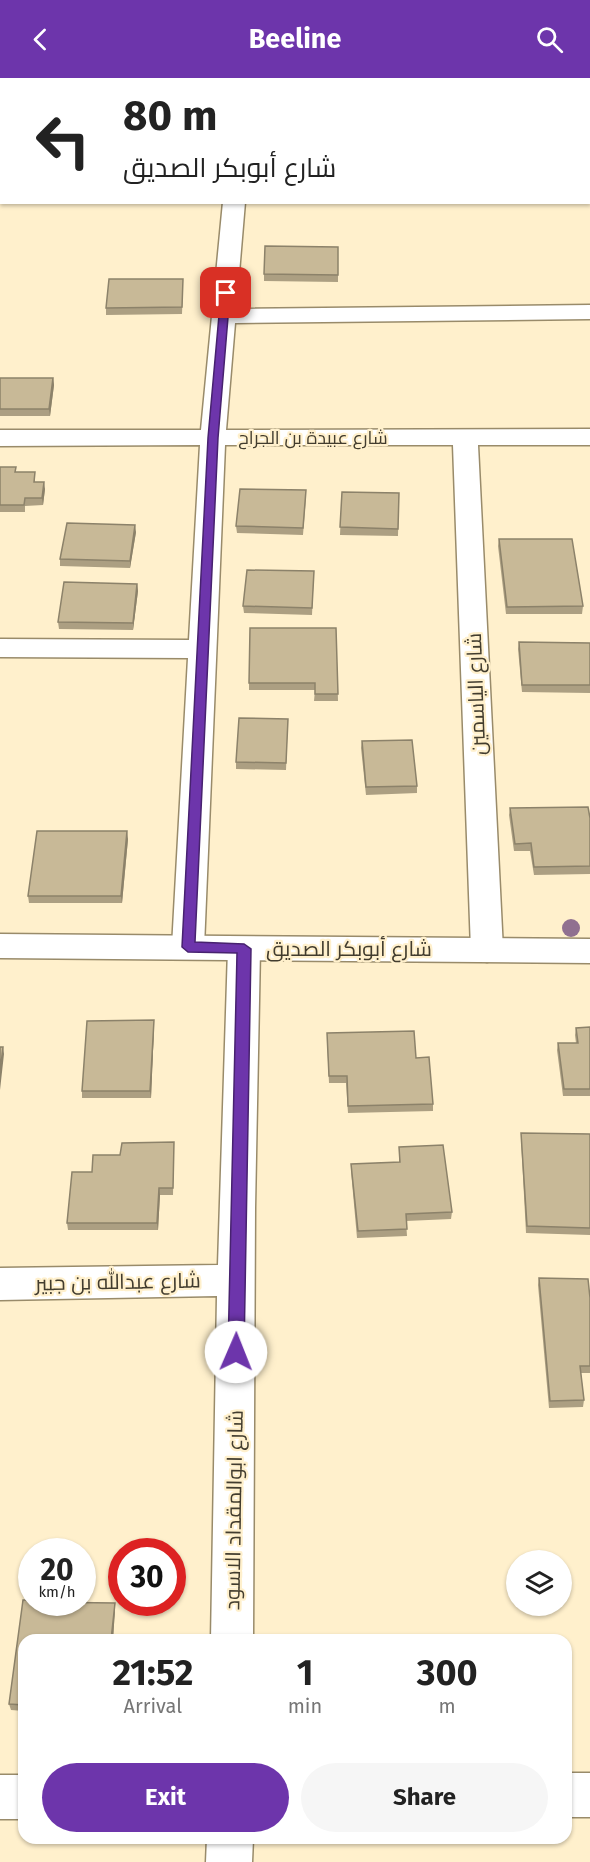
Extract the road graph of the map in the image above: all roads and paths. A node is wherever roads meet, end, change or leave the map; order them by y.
1 (234, 204) edge
2 (590, 312) edge
3 (224, 316) junction
4 (590, 436) edge
5 (0, 438) edge
6 (213, 438) junction
7 (465, 438) junction
8 (0, 648) edge
9 (203, 649) junction
10 (0, 946) edge
11 (188, 947) junction
12 (244, 949) junction
13 (487, 950) junction
14 (590, 951) edge
15 (237, 1280) junction
16 (0, 1284) edge
17 (232, 1634) edge
18 (572, 1795) edge
19 (590, 1795) edge
20 (0, 1797) edge
21 (18, 1797) edge
22 (230, 1844) edge
23 (229, 1862) edge

1 - 3 street
2 - 3 street
3 - 6 street
4 - 7 street, شارع عبيدة بن الجراح
5 - 6 street, شارع عبيدة بن الجراح
6 - 7 street, شارع عبيدة بن الجراح
6 - 9 street
7 - 13 street, شارع الياسمين
8 - 9 street
9 - 11 street
10 - 11 street, شارع أبوبكر الصديق
11 - 12 street, شارع أبوبكر الصديق
12 - 13 street, شارع أبوبكر الصديق
12 - 15 street, شارع ابوالمقداد الاسود
13 - 14 street, شارع أبوبكر الصديق
15 - 16 street, شارع عبدالله بن جبير
15 - 17 street, شارع ابوالمقداد الاسود
18 - 19 street
20 - 21 street
22 - 23 street

